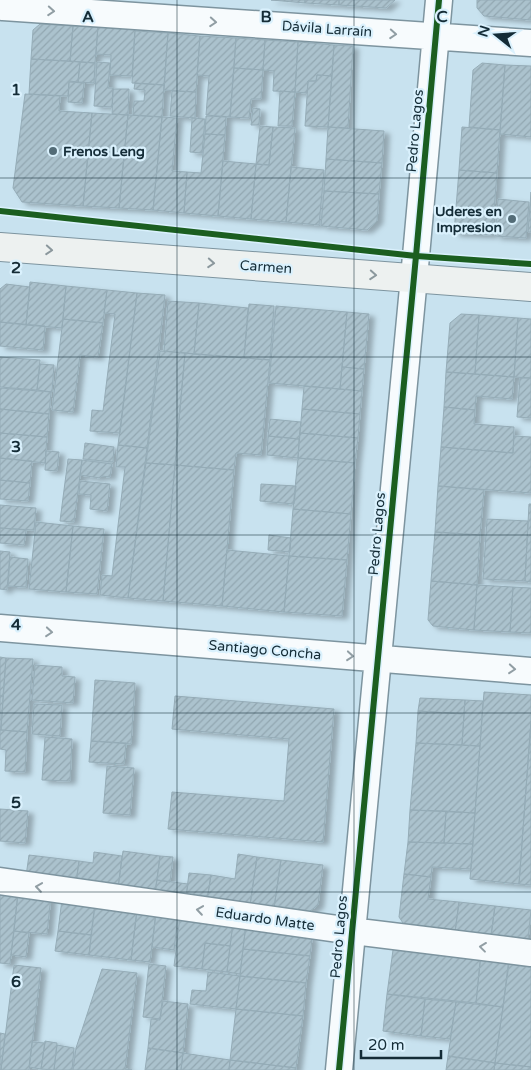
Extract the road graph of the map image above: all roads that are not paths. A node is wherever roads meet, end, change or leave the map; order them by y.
1 (439, 0) edge
2 (2, 11) edge
3 (435, 37) junction
4 (531, 43) edge
5 (0, 247) edge
6 (414, 278) junction
7 (531, 287) edge
8 (0, 628) edge
9 (378, 658) junction
10 (531, 671) edge
11 (0, 881) edge
12 (352, 931) junction
13 (531, 953) edge
14 (339, 1070) edge

1 - 3 street, Pedro Lagos
2 -> 3 street, Dávila Larraín
3 - 4 street, Dávila Larraín
3 - 6 street, Pedro Lagos
5 -> 6 main road, Carmen
6 - 7 main road, Carmen
6 - 9 street, Pedro Lagos
8 -> 9 street, Santiago Concha
9 -> 10 street, Santiago Concha
9 - 12 street, Pedro Lagos
12 -> 11 street, Eduardo Matte
13 -> 12 street, Eduardo Matte
12 - 14 street, Pedro Lagos

